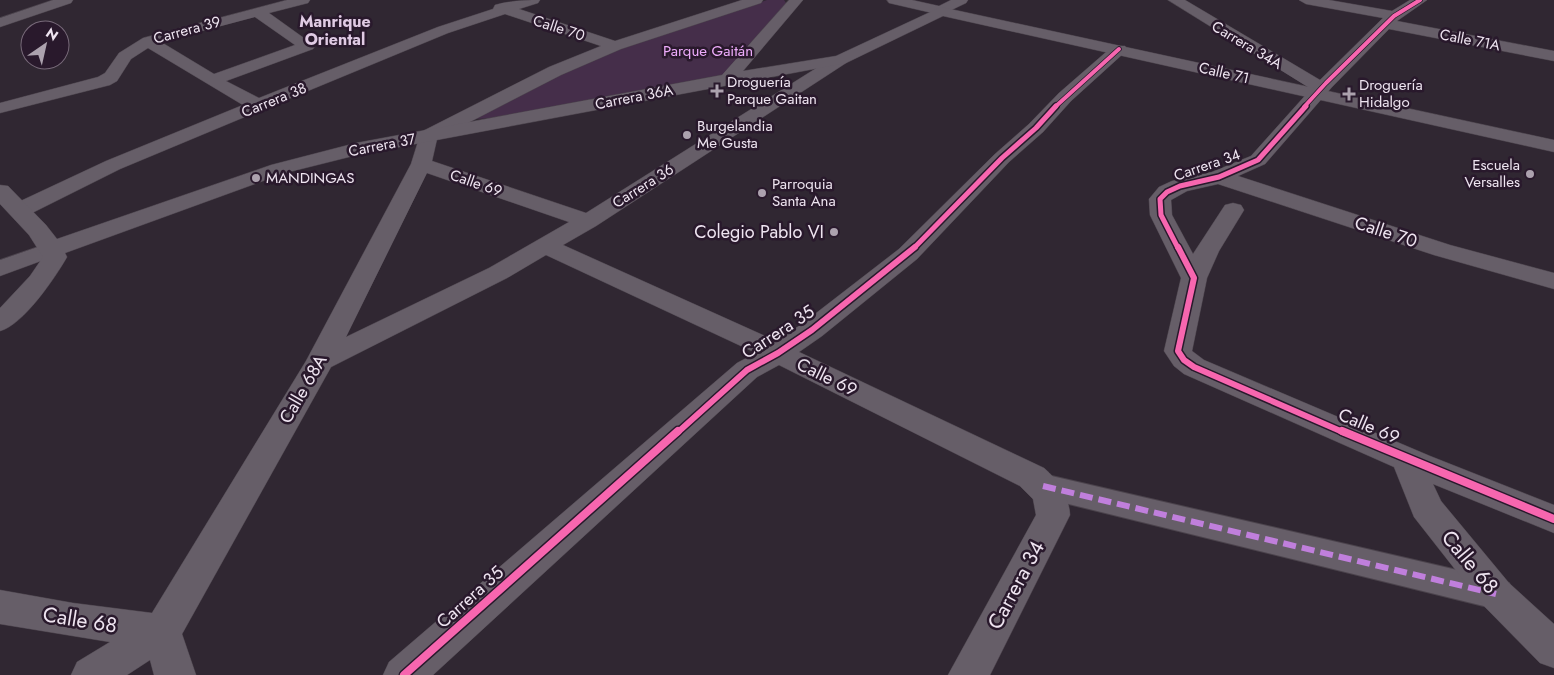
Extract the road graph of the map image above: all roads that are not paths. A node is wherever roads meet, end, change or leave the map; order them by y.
1 (66, 0) edge
2 (303, 0) edge
3 (532, 0) edge
4 (756, 0) edge
5 (796, 0) edge
6 (894, 0) edge
7 (961, 0) edge
8 (1175, 0) edge
9 (1306, 0) edge
10 (1420, 0) edge
11 (484, 3) dead end
12 (502, 9) junction
13 (941, 11) junction
14 (257, 12) junction
15 (1390, 20) junction
16 (0, 23) edge
17 (148, 41) junction
18 (616, 46) junction
19 (1119, 50) junction
20 (1554, 56) edge
21 (840, 60) junction
22 (728, 79) junction
23 (214, 80) junction
24 (1318, 91) junction
25 (261, 106) junction
26 (0, 108) edge
27 (428, 136) junction
28 (1554, 146) edge
29 (421, 164) junction
30 (1219, 177) junction
31 (0, 191) edge
32 (20, 210) junction
33 (1233, 210) dead end
34 (588, 221) junction
35 (545, 246) junction
36 (52, 249) junction
37 (0, 269) edge
38 (1194, 278) junction
39 (1554, 281) edge
40 (0, 323) edge
41 (778, 353) junction
42 (320, 362) junction
43 (1408, 459) junction
44 (1046, 490) junction
45 (1554, 519) edge
46 (1496, 594) junction
47 (0, 608) edge
48 (161, 632) junction
49 (1554, 650) edge
50 (92, 675) edge
51 (175, 675) edge
52 (404, 675) edge
53 (969, 675) edge

1 - 16 street
2 - 14 street, Carrera 39
3 - 12 street, Carrera 38
4 - 18 street, Carrera 37
5 - 22 street
6 - 13 street, Calle 71
7 - 13 street, Carrera 36
8 - 24 street, Carrera 34A
9 - 15 street, Calle 71A
10 - 15 street, Carrera 34
11 - 12 street, Calle 70
12 - 18 street, Calle 70
12 - 25 street, Carrera 38
13 - 19 street, Calle 71
13 - 21 street, Carrera 36
14 - 17 street, Carrera 39
14 - 23 street
15 - 20 street, Calle 71A
15 - 24 street, Carrera 34
17 - 23 street
17 - 26 street, Carrera 39
18 - 27 street, Carrera 37
19 - 24 street, Calle 71
19 - 41 street, Carrera 35
21 - 22 street, Carrera 36A
21 - 34 street, Carrera 36
22 - 27 street, Carrera 36A
23 - 25 street
24 - 28 street, Calle 71
24 - 30 street, Carrera 34
25 - 32 street, Carrera 38
27 - 29 street, Calle 68A
27 - 36 street, Carrera 37
29 - 34 street, Calle 69
29 - 42 street, Calle 68A
30 - 38 street, Carrera 34
30 - 39 street, Calle 70
31 - 32 street
32 - 36 street
33 - 38 street
34 - 35 street, Carrera 36
35 - 41 street, Calle 69
35 - 42 street, Carrera 36
36 - 37 street, Carrera 37
36 - 40 street
38 - 43 street, Calle 69
41 - 44 street, Calle 69
41 - 52 street, Carrera 35
42 - 48 street, Calle 68A
43 - 45 street, Calle 69
43 - 46 street, Calle 68
44 - 46 street
44 - 53 street, Carrera 34
46 - 49 street, Calle 68
47 - 48 street, Calle 68
48 - 50 street
48 - 51 street

